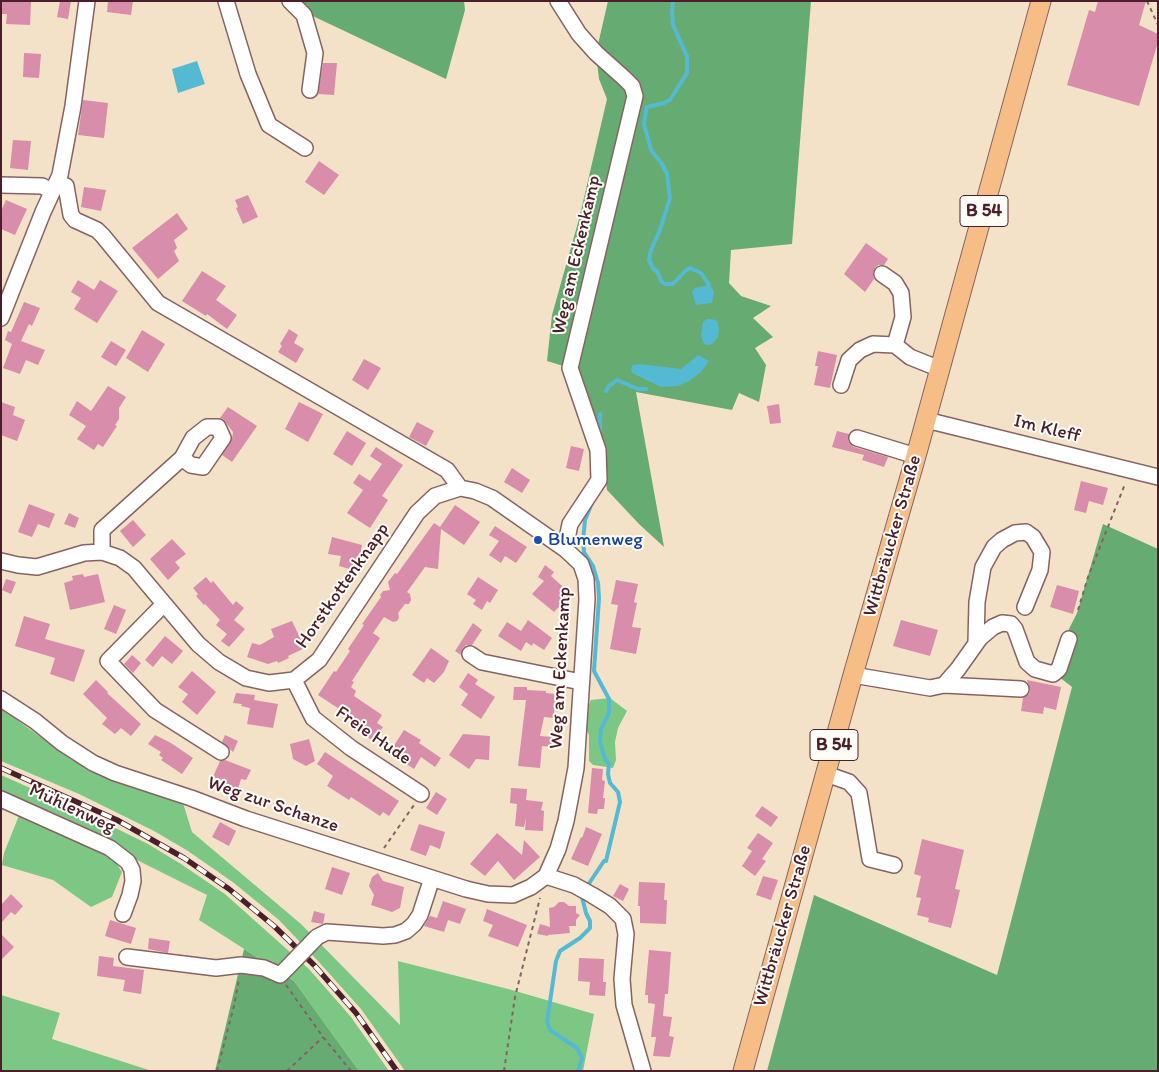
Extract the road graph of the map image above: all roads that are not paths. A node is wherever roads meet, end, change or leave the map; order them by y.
1 (87, 1) edge
2 (226, 1) edge
3 (290, 1) edge
4 (558, 1) edge
5 (1041, 1) edge
6 (310, 90) dead end
7 (305, 148) dead end
8 (1, 185) edge
9 (54, 186) junction
10 (882, 274) dead end
11 (1, 318) edge
12 (895, 345) junction
13 (940, 369) junction
14 (841, 385) dead end
15 (926, 420) junction
16 (858, 438) dead end
17 (916, 456) junction
18 (182, 458) dead end
19 (1158, 476) edge
20 (460, 488) junction
21 (565, 549) junction
22 (102, 552) junction
23 (1, 561) edge
24 (164, 604) junction
25 (1025, 607) dead end
26 (1069, 639) dead end
27 (976, 642) junction
28 (470, 654) dead end
29 (853, 675) junction
30 (294, 680) junction
31 (581, 682) junction
32 (944, 685) junction
33 (1021, 689) dead end
34 (1, 699) edge
35 (220, 752) dead end
36 (826, 774) junction
37 (421, 794) road end
38 (1, 799) edge
39 (894, 864) dead end
40 (546, 876) junction
41 (432, 878) junction
42 (123, 914) dead end
43 (127, 957) dead end
44 (643, 1071) edge
45 (743, 1071) edge

1 - 9 street
2 - 7 street
3 - 6 street
4 - 21 street, Weg am Eckenkamp
5 - 13 main road, Wittbräucker Straße / B 54
8 - 9 street
9 - 11 street
9 - 20 street
10 - 12 street
12 - 13 street
12 - 14 street
13 - 15 main road, Wittbräucker Straße / B 54
15 - 17 main road, Wittbräucker Straße / B 54
15 - 19 street, Im Kleff
16 - 17 street
17 - 29 main road, Wittbräucker Straße / B 54
18 - 22 street
20 - 21 street
20 - 30 street, Horstkottenknapp
21 - 31 street, Weg am Eckenkamp
22 - 23 street
22 - 24 street
24 - 30 street
24 - 35 street
25 - 27 street
26 - 27 street
27 - 32 street
28 - 31 street
29 - 32 street
29 - 36 main road, Wittbräucker Straße / B 54
30 - 37 street, Freie Hude
31 - 40 street, Weg am Eckenkamp
32 - 33 street
34 - 41 street, Weg zur Schanze
36 - 39 street
36 - 45 main road, Wittbräucker Straße / B 54
38 - 42 street, Mühlenweg
40 - 41 street, Weg zur Schanze
40 - 44 street
41 - 43 street, bridge

